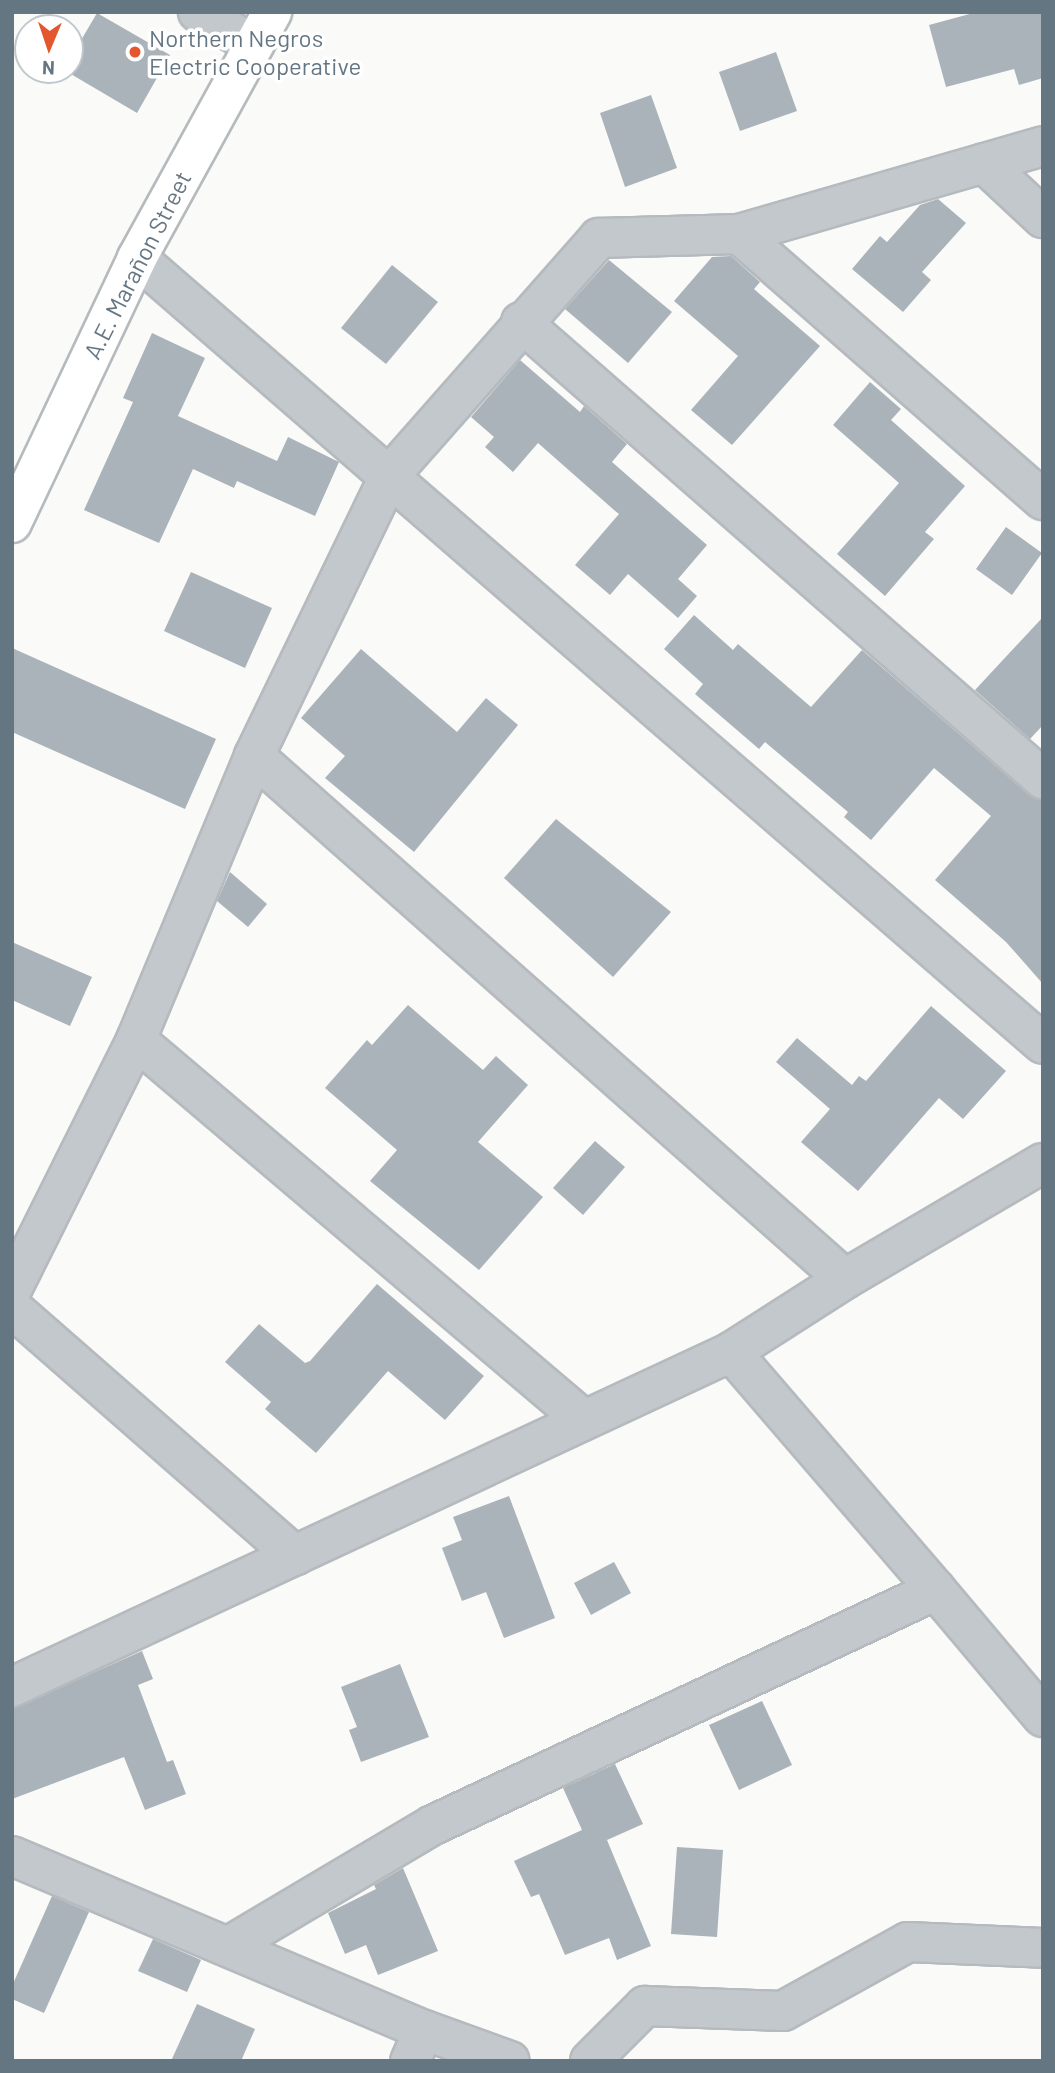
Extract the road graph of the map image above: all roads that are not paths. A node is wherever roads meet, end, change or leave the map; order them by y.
1 (198, 12) edge
2 (263, 29) edge
3 (1043, 146) edge
4 (984, 163) junction
5 (1043, 218) edge
6 (739, 234) junction
7 (137, 258) junction
8 (521, 322) junction
9 (390, 475) junction
10 (1043, 500) edge
11 (12, 523) edge
12 (254, 756) junction
13 (1043, 779) edge
14 (136, 1040) junction
15 (1043, 1044) edge
16 (1043, 1163) edge
17 (845, 1279) junction
18 (12, 1289) edge
19 (12, 1308) edge
20 (731, 1352) junction
21 (584, 1420) junction
22 (295, 1556) junction
23 (936, 1590) junction
24 (12, 1687) edge
25 (1043, 1717) edge
26 (12, 1856) edge
27 (229, 1946) junction
28 (1043, 1948) edge
29 (417, 2045) edge
30 (510, 2061) edge
31 (590, 2061) edge

1 - 2 street
2 - 7 main road, A.E. Marañon Street
3 - 4 street
4 - 5 street
4 - 6 street
6 - 8 street
6 - 10 street
7 - 9 street
7 - 11 main road, A.E. Marañon Street
8 - 9 street
8 - 13 street
9 - 12 street
9 - 15 street
12 - 14 street
12 - 17 street
14 - 18 street
14 - 21 street
16 - 17 street
17 - 20 street
19 - 22 street
20 - 21 street
20 - 23 street
21 - 22 street
22 - 24 street
23 - 25 street
23 - 27 street
26 - 27 street
27 - 29 street
28 - 31 street
29 - 30 street

